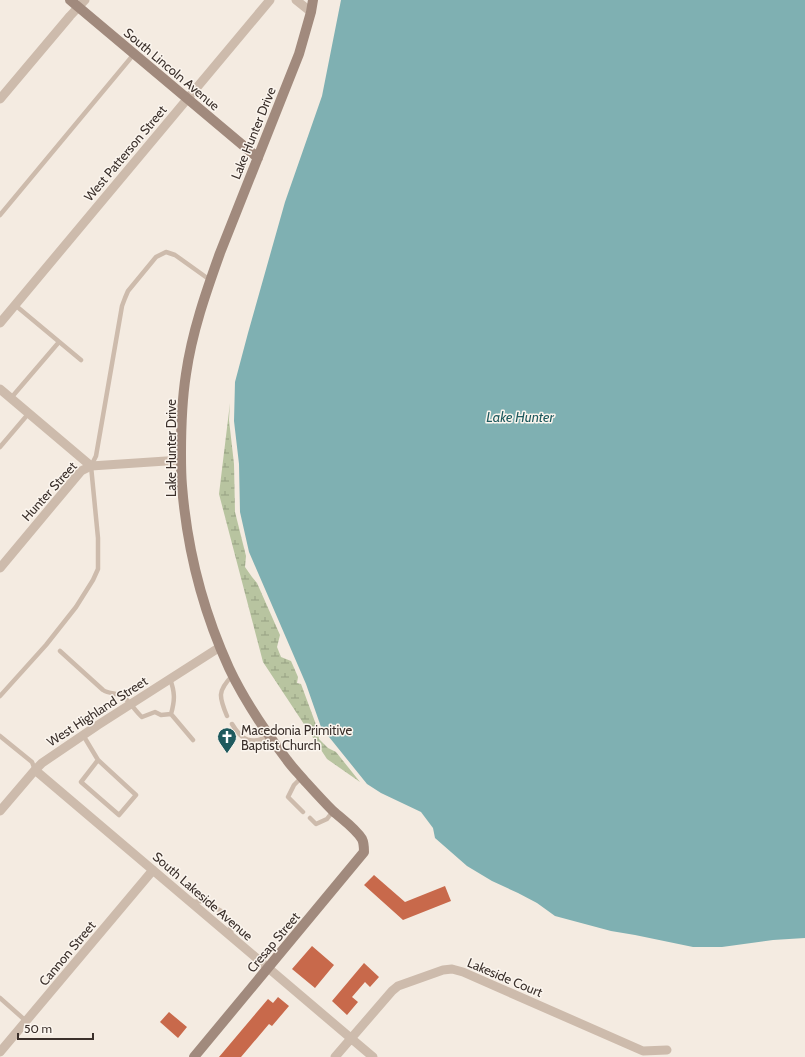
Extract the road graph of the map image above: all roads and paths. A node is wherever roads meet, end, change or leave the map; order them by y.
1 (70, 0) edge
2 (270, 0) edge
3 (296, 0) edge
4 (313, 0) edge
5 (81, 3) edge
6 (311, 12) junction
7 (134, 54) junction
8 (0, 99) edge
9 (188, 99) junction
10 (258, 158) junction
11 (0, 215) edge
12 (210, 280) junction
13 (15, 305) junction
14 (0, 323) edge
15 (59, 342) junction
16 (81, 360) dead end
17 (0, 389) edge
18 (11, 398) junction
19 (29, 413) junction
20 (0, 446) edge
21 (181, 460) junction
22 (91, 466) junction
23 (0, 568) edge
24 (220, 647) junction
25 (60, 651) dead end
26 (233, 675) junction
27 (170, 679) junction
28 (0, 696) edge
29 (131, 704) junction
30 (171, 714) junction
31 (227, 716) dead end
32 (232, 724) dead end
33 (83, 735) junction
34 (0, 736) edge
35 (269, 736) junction
36 (193, 740) dead end
37 (98, 760) junction
38 (34, 770) junction
39 (302, 777) junction
40 (0, 811) edge
41 (333, 811) junction
42 (303, 812) dead end
43 (310, 818) dead end
44 (362, 840) joint
45 (153, 870) junction
46 (191, 902) junction
47 (232, 938) junction
48 (268, 969) junction
49 (0, 998) edge
50 (26, 1021) junction
51 (351, 1038) junction
52 (667, 1050) dead end
53 (0, 1052) edge
54 (194, 1057) edge
55 (335, 1057) edge
56 (372, 1057) edge

1 - 5 street, South Lincoln Avenue
2 - 9 street, West Patterson Street
3 - 6 street
4 - 6 street, Lake Hunter Drive
5 - 7 street, South Lincoln Avenue
5 - 8 street
6 - 10 street, Lake Hunter Drive
7 - 9 street, South Lincoln Avenue
7 - 11 lane
9 - 10 street, South Lincoln Avenue
9 - 13 street, West Patterson Street
10 - 12 street, Lake Hunter Drive
12 - 21 street, Lake Hunter Drive
12 - 22 lane
13 - 14 street, West Patterson Street
13 - 15 lane
15 - 16 lane
15 - 18 lane
17 - 18 street
18 - 19 street
19 - 20 lane
19 - 22 street
21 - 22 street, Hunter Street
21 - 24 street, Lake Hunter Drive
22 - 23 street, Hunter Street
22 - 28 lane
24 - 26 street, Lake Hunter Drive
24 - 27 street, West Highland Street
25 - 29 lane
26 - 31 lane
26 - 35 street, Lake Hunter Drive
27 - 29 street, West Highland Street
27 - 30 lane
29 - 30 lane
29 - 33 street, West Highland Street
30 - 36 lane
32 - 35 lane
33 - 37 lane
33 - 38 street, West Highland Street
34 - 38 lane
35 - 39 street, Lake Hunter Drive
37 - 37 lane
38 - 40 street, West Highland Street
38 - 45 street, South Lakeside Avenue
39 - 41 street, Lake Hunter Drive
39 - 42 lane
41 - 43 lane
41 - 44 street, Lake Hunter Drive
44 - 48 street, Cresap Street
45 - 46 street, South Lakeside Avenue
45 - 50 street, Cannon Street
46 - 47 street, South Lakeside Avenue
46 - 47 lane
47 - 48 street, South Lakeside Avenue
48 - 51 street, South Lakeside Avenue
48 - 54 street, Cresap Street
49 - 50 lane
50 - 53 street, Cannon Street
51 - 52 street, Lakeside Court
51 - 55 street, Lakeside Court
51 - 56 street, South Lakeside Avenue

